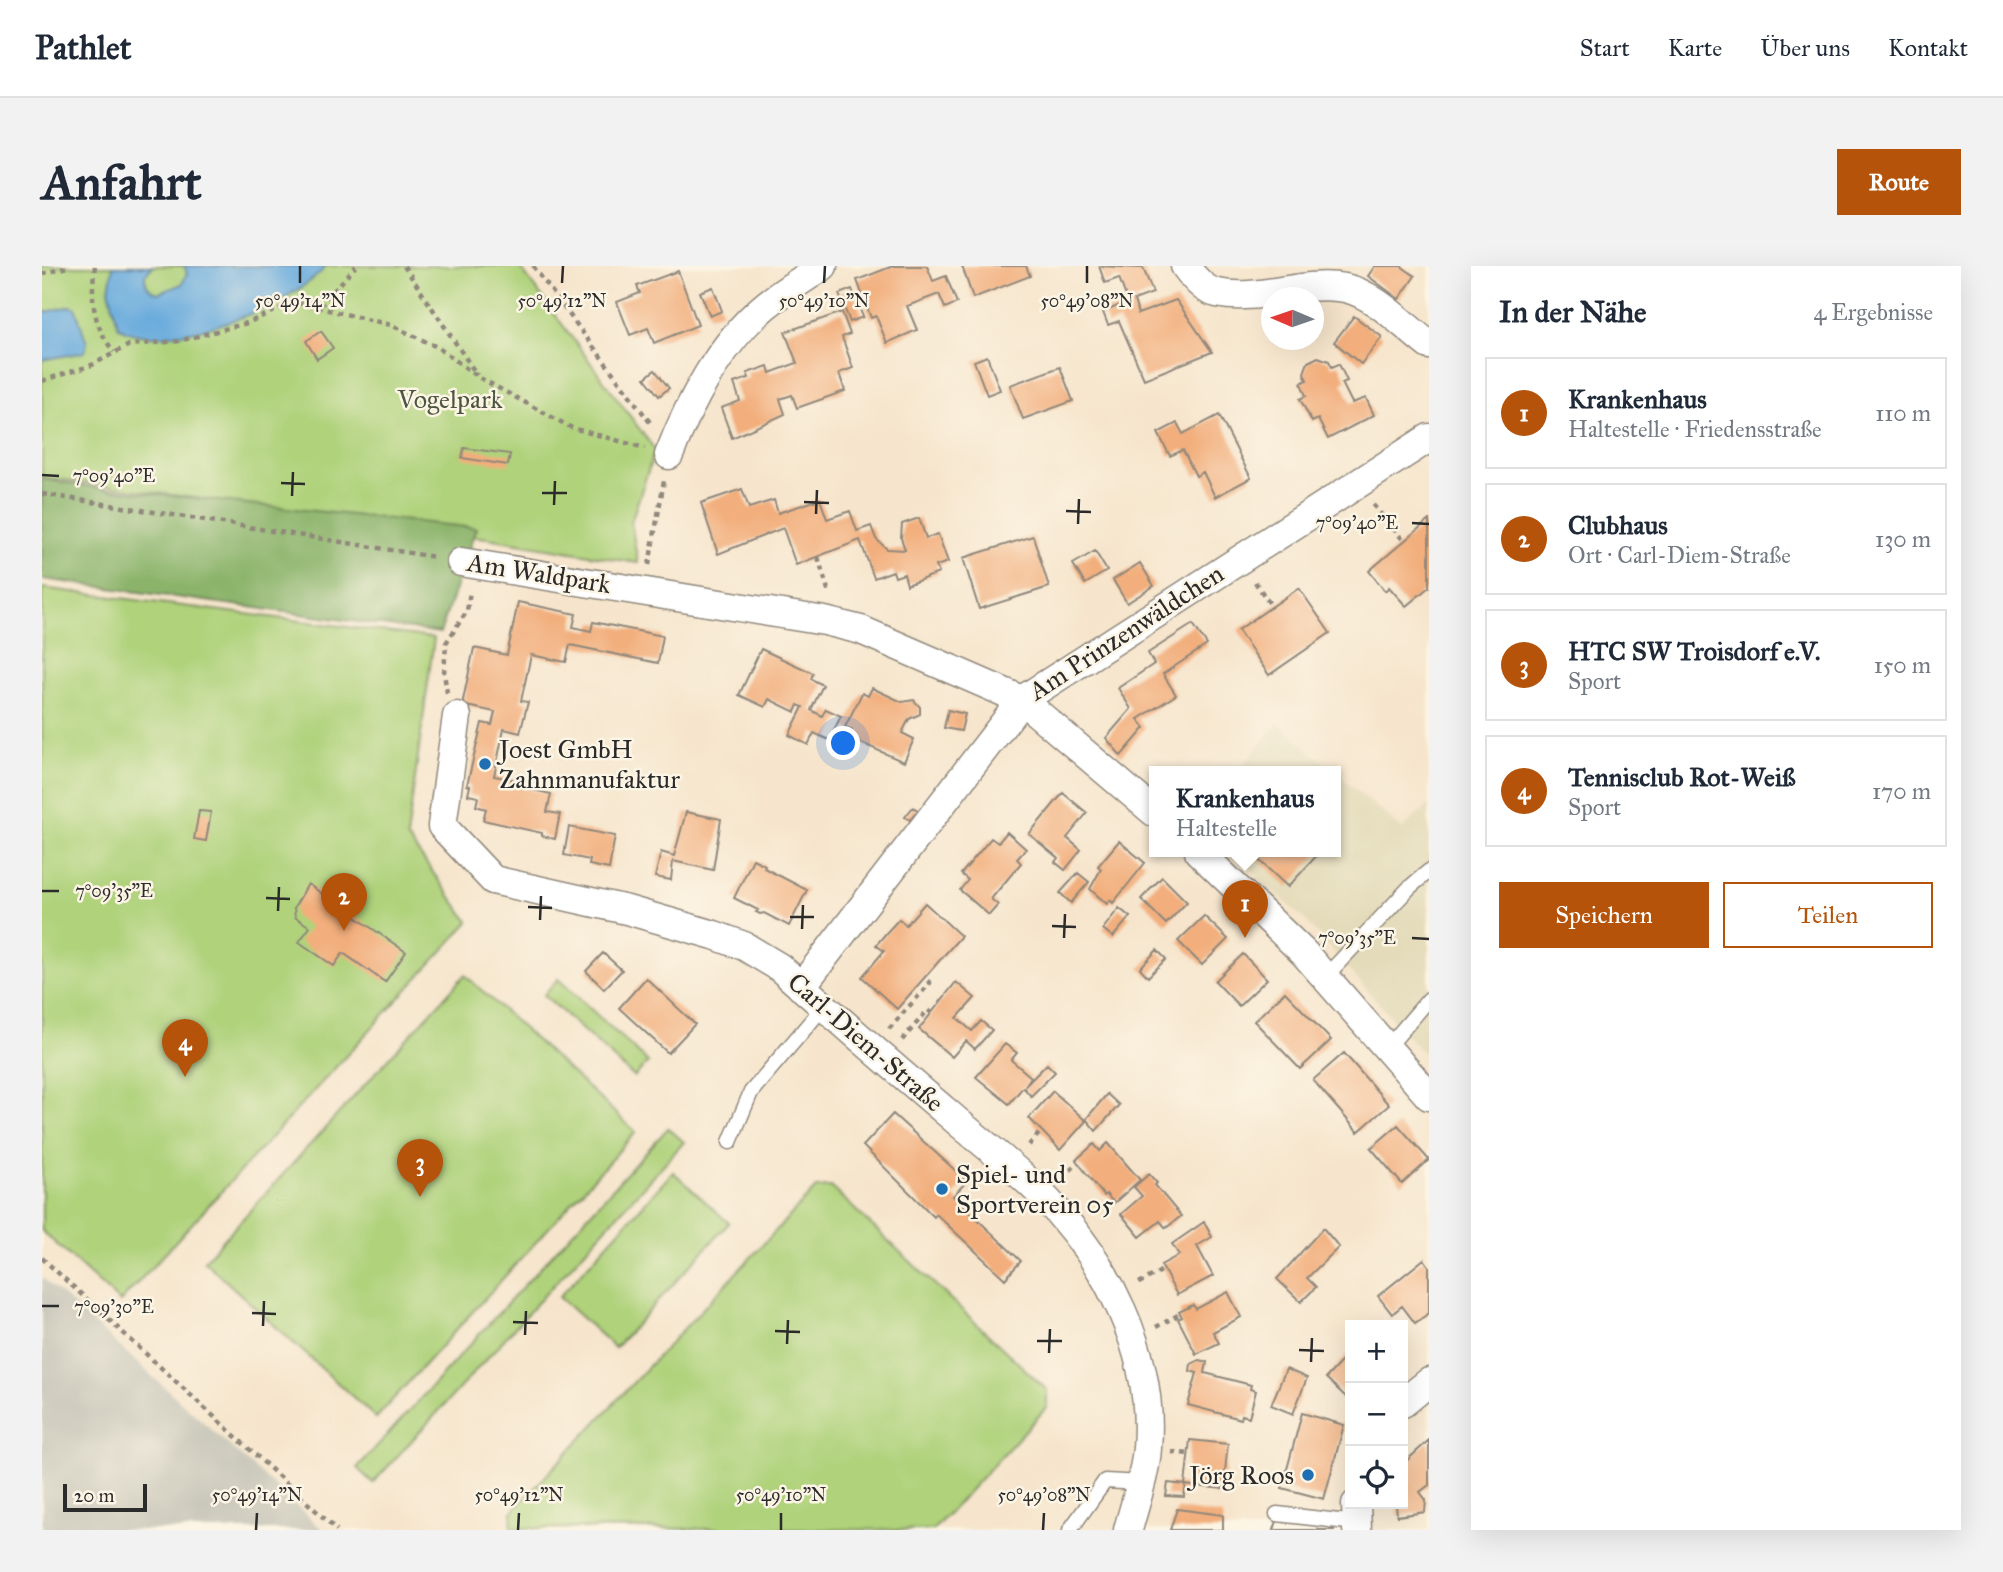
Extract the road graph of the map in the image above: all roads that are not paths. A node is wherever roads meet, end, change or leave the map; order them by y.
1 (823, 266) edge
2 (1185, 266) edge
3 (1429, 345) edge
4 (1429, 438) edge
5 (669, 455) road end
6 (468, 563) road end
7 (1022, 700) junction
8 (457, 716) road end
9 (1149, 808) edge
10 (1204, 857) edge
11 (1429, 871) edge
12 (1326, 976) junction
13 (801, 987) junction
14 (1429, 999) edge
15 (824, 1006) junction
16 (1387, 1048) junction
17 (1429, 1096) edge
18 (730, 1142) dead end
19 (1429, 1382) edge
20 (1408, 1399) edge
21 (1141, 1483) junction
22 (1277, 1514) dead end
23 (1357, 1519) edge
24 (1070, 1530) edge
25 (1128, 1530) edge

1 - 5 street
2 - 3 street
4 - 7 street, Am Prinzenwäldchen
6 - 7 street, Am Waldpark
7 - 9 street, Am Waldpark
7 - 13 street, Am Prinzenwäldchen
8 - 13 street, Carl-Diem-Straße
10 - 12 street
11 - 12 lane
12 - 16 street
13 - 15 street, Carl-Diem-Straße
14 - 16 lane
15 - 18 lane
15 - 21 street, Carl-Diem-Straße
16 - 17 street
19 - 20 street
21 - 24 lane
21 - 25 street, Carl-Diem-Straße
22 - 23 lane

